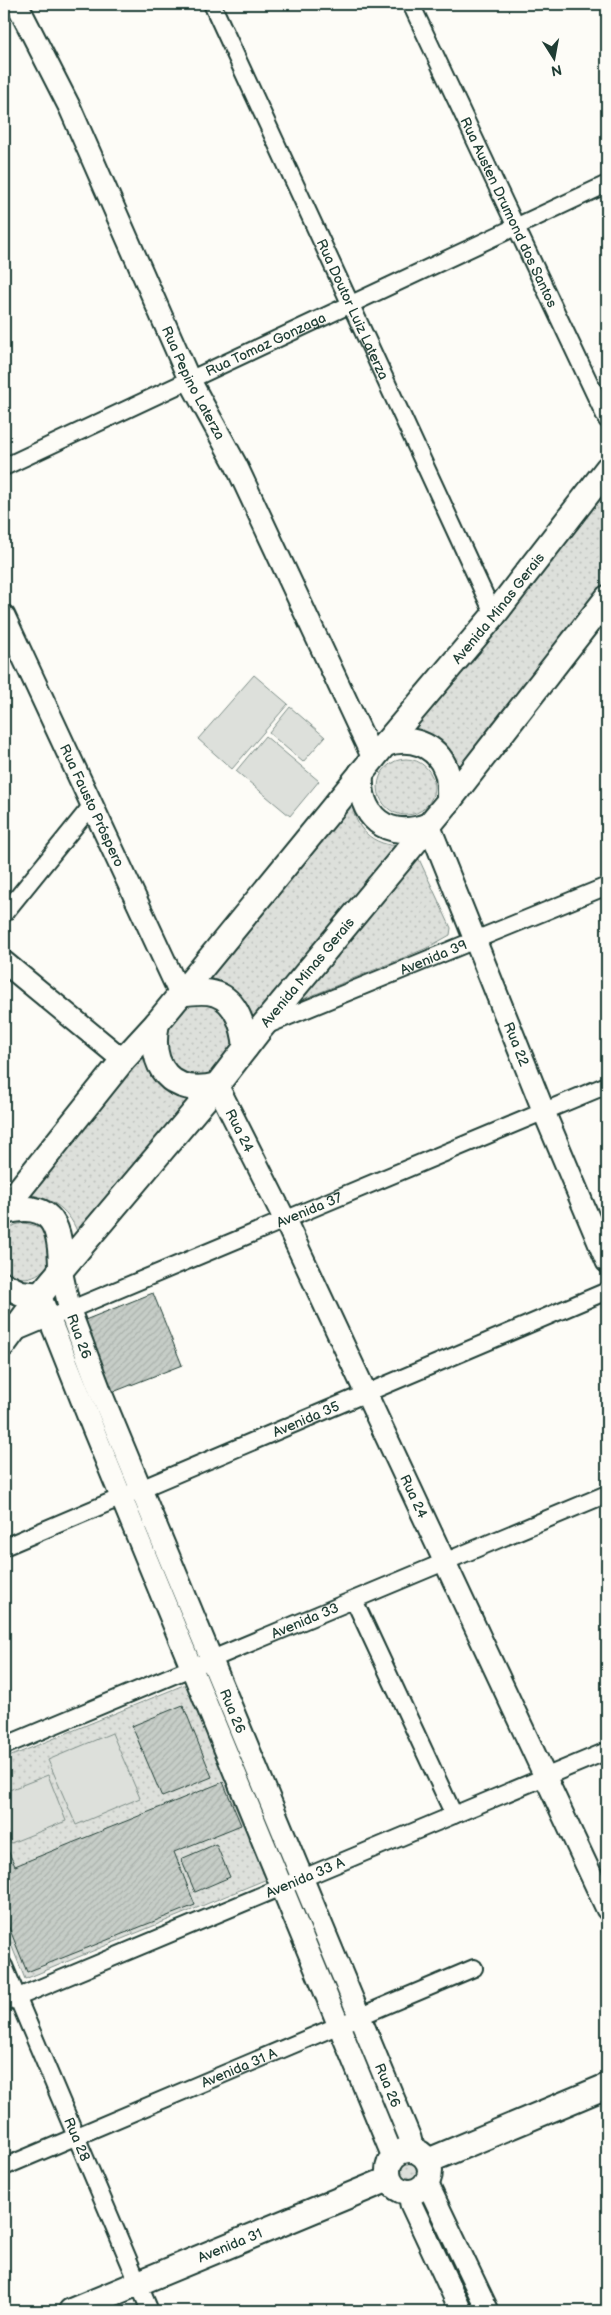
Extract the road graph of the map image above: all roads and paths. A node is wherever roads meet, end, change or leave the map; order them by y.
1 (17, 4) edge
2 (212, 4) edge
3 (411, 4) edge
4 (607, 184) edge
5 (515, 228) junction
6 (350, 303) junction
7 (189, 379) junction
8 (607, 420) edge
9 (4, 466) edge
10 (607, 469) edge
11 (607, 598) edge
12 (494, 615) junction
13 (4, 619) edge
14 (373, 758) junction
15 (449, 800) junction
16 (92, 805) junction
17 (429, 825) junction
18 (607, 886) edge
19 (4, 914) edge
20 (475, 940) junction
21 (4, 962) edge
22 (180, 994) junction
23 (157, 1023) junction
24 (261, 1028) junction
25 (246, 1047) junction
26 (123, 1060) junction
27 (217, 1085) junction
28 (607, 1085) edge
29 (544, 1112) junction
30 (4, 1210) edge
31 (285, 1220) junction
32 (607, 1262) edge
33 (61, 1270) junction
34 (4, 1285) edge
35 (607, 1291) edge
36 (40, 1295) junction
37 (70, 1311) junction
38 (50, 1320) junction
39 (8, 1339) edge
40 (366, 1393) junction
41 (91, 1397) junction
42 (140, 1489) junction
43 (607, 1494) edge
44 (121, 1497) junction
45 (4, 1547) edge
46 (445, 1562) junction
47 (354, 1600) junction
48 (211, 1660) junction
49 (191, 1668) junction
50 (4, 1746) edge
51 (607, 1751) edge
52 (258, 1772) junction
53 (545, 1777) junction
54 (238, 1781) junction
55 (454, 1815) junction
56 (302, 1878) junction
57 (281, 1887) junction
58 (607, 1909) edge
59 (4, 1966) edge
60 (474, 1968) dead end
61 (10, 2000) edge
62 (360, 2016) junction
63 (338, 2025) junction
64 (607, 2086) edge
65 (75, 2137) junction
66 (4, 2167) edge
67 (390, 2169) junction
68 (419, 2172) junction
69 (137, 2283) junction
70 (71, 2311) edge
71 (150, 2311) edge
72 (461, 2311) edge
73 (488, 2311) edge

1 - 7 street, Rua Pepino Laterza
2 - 6 street, Rua Doutor Luiz Laterza
3 - 5 street, Rua Austen Drumond dos Santos
4 - 5 street, Rua Tomaz Gonzaga
5 - 6 street, Rua Tomaz Gonzaga
5 - 8 street, Rua Austen Drumond dos Santos
6 - 7 street, Rua Tomaz Gonzaga
6 - 12 street, Rua Doutor Luiz Laterza
7 - 9 street, Rua Tomaz Gonzaga
7 - 14 street, Rua Pepino Laterza
10 - 12 main road, Avenida Minas Gerais
11 - 15 main road, Avenida Minas Gerais
12 - 14 main road, Avenida Minas Gerais
13 - 16 street, Rua Fausto Próspero
14 - 15 main road
14 - 17 main road
14 - 22 main road, Avenida Minas Gerais
15 - 17 main road, Avenida Minas Gerais
16 - 19 street
16 - 22 street, Rua Fausto Próspero
17 - 20 street, Rua 22
17 - 24 main road, Avenida Minas Gerais
18 - 20 street, Avenida 39
20 - 24 street, Avenida 39
20 - 29 street, Rua 22
21 - 26 street
22 - 23 main road, Avenida Minas Gerais
22 - 25 main road
23 - 26 main road, Avenida Minas Gerais
23 - 27 main road
24 - 25 main road, Avenida Minas Gerais
25 - 27 main road, Avenida Minas Gerais
26 - 30 main road, Avenida Minas Gerais
27 - 31 street, Rua 24
27 - 33 main road, Avenida Minas Gerais
28 - 29 street, Avenida 37
29 - 31 street, Avenida 37
29 - 32 street, Rua 22
30 - 33 main road
31 - 37 street, Avenida 37
31 - 40 street, Rua 24
33 - 36 main road, Avenida Minas Gerais
33 - 37 street, Rua 26
34 - 36 main road
35 - 40 street, Avenida 35
36 - 38 street, Rua 26
36 - 39 main road, Avenida Minas Gerais
37 - 38 street, Avenida 37
37 - 41 street, Rua 26
38 - 39 street, Avenida 37
38 - 41 street, Rua 26
40 - 42 street, Avenida 35
40 - 46 street, Rua 24
41 - 42 street, Rua 26
41 - 44 street, Rua 26
42 - 44 street, Avenida 35
42 - 48 street, Rua 26
43 - 46 street, Avenida 33
44 - 45 street, Avenida 35
44 - 49 street, Rua 26
46 - 47 street, Avenida 33
46 - 53 street, Rua 24
47 - 48 street, Avenida 33
47 - 55 street
48 - 49 street, Avenida 33
48 - 52 street, Rua 26
49 - 50 street, Avenida 33
49 - 54 street, Rua 26
51 - 53 street, Avenida 33 A
52 - 54 street
52 - 56 street, Rua 26
53 - 55 street, Avenida 33 A
53 - 58 street, Rua 24
54 - 57 street, Rua 26
55 - 56 street, Avenida 33 A
56 - 57 street, Avenida 33 A
56 - 62 street, Rua 26
57 - 61 street, Avenida 33 A
57 - 63 street, Rua 26
59 - 61 street, Rua 28
60 - 62 street, Avenida 31 A
61 - 65 street, Rua 28
62 - 63 street, Avenida 31 A
62 - 68 street, Rua 26
63 - 65 street, Avenida 31 A
63 - 67 street, Rua 26
64 - 68 main road
65 - 66 street, Avenida 31 A
65 - 69 street, Rua 28
67 - 68 main road
67 - 68 main road
67 - 69 main road, Avenida 31
68 - 72 street, Rua 26
68 - 73 street, Rua 26
69 - 70 main road, Avenida 31
69 - 71 street, Rua 28

